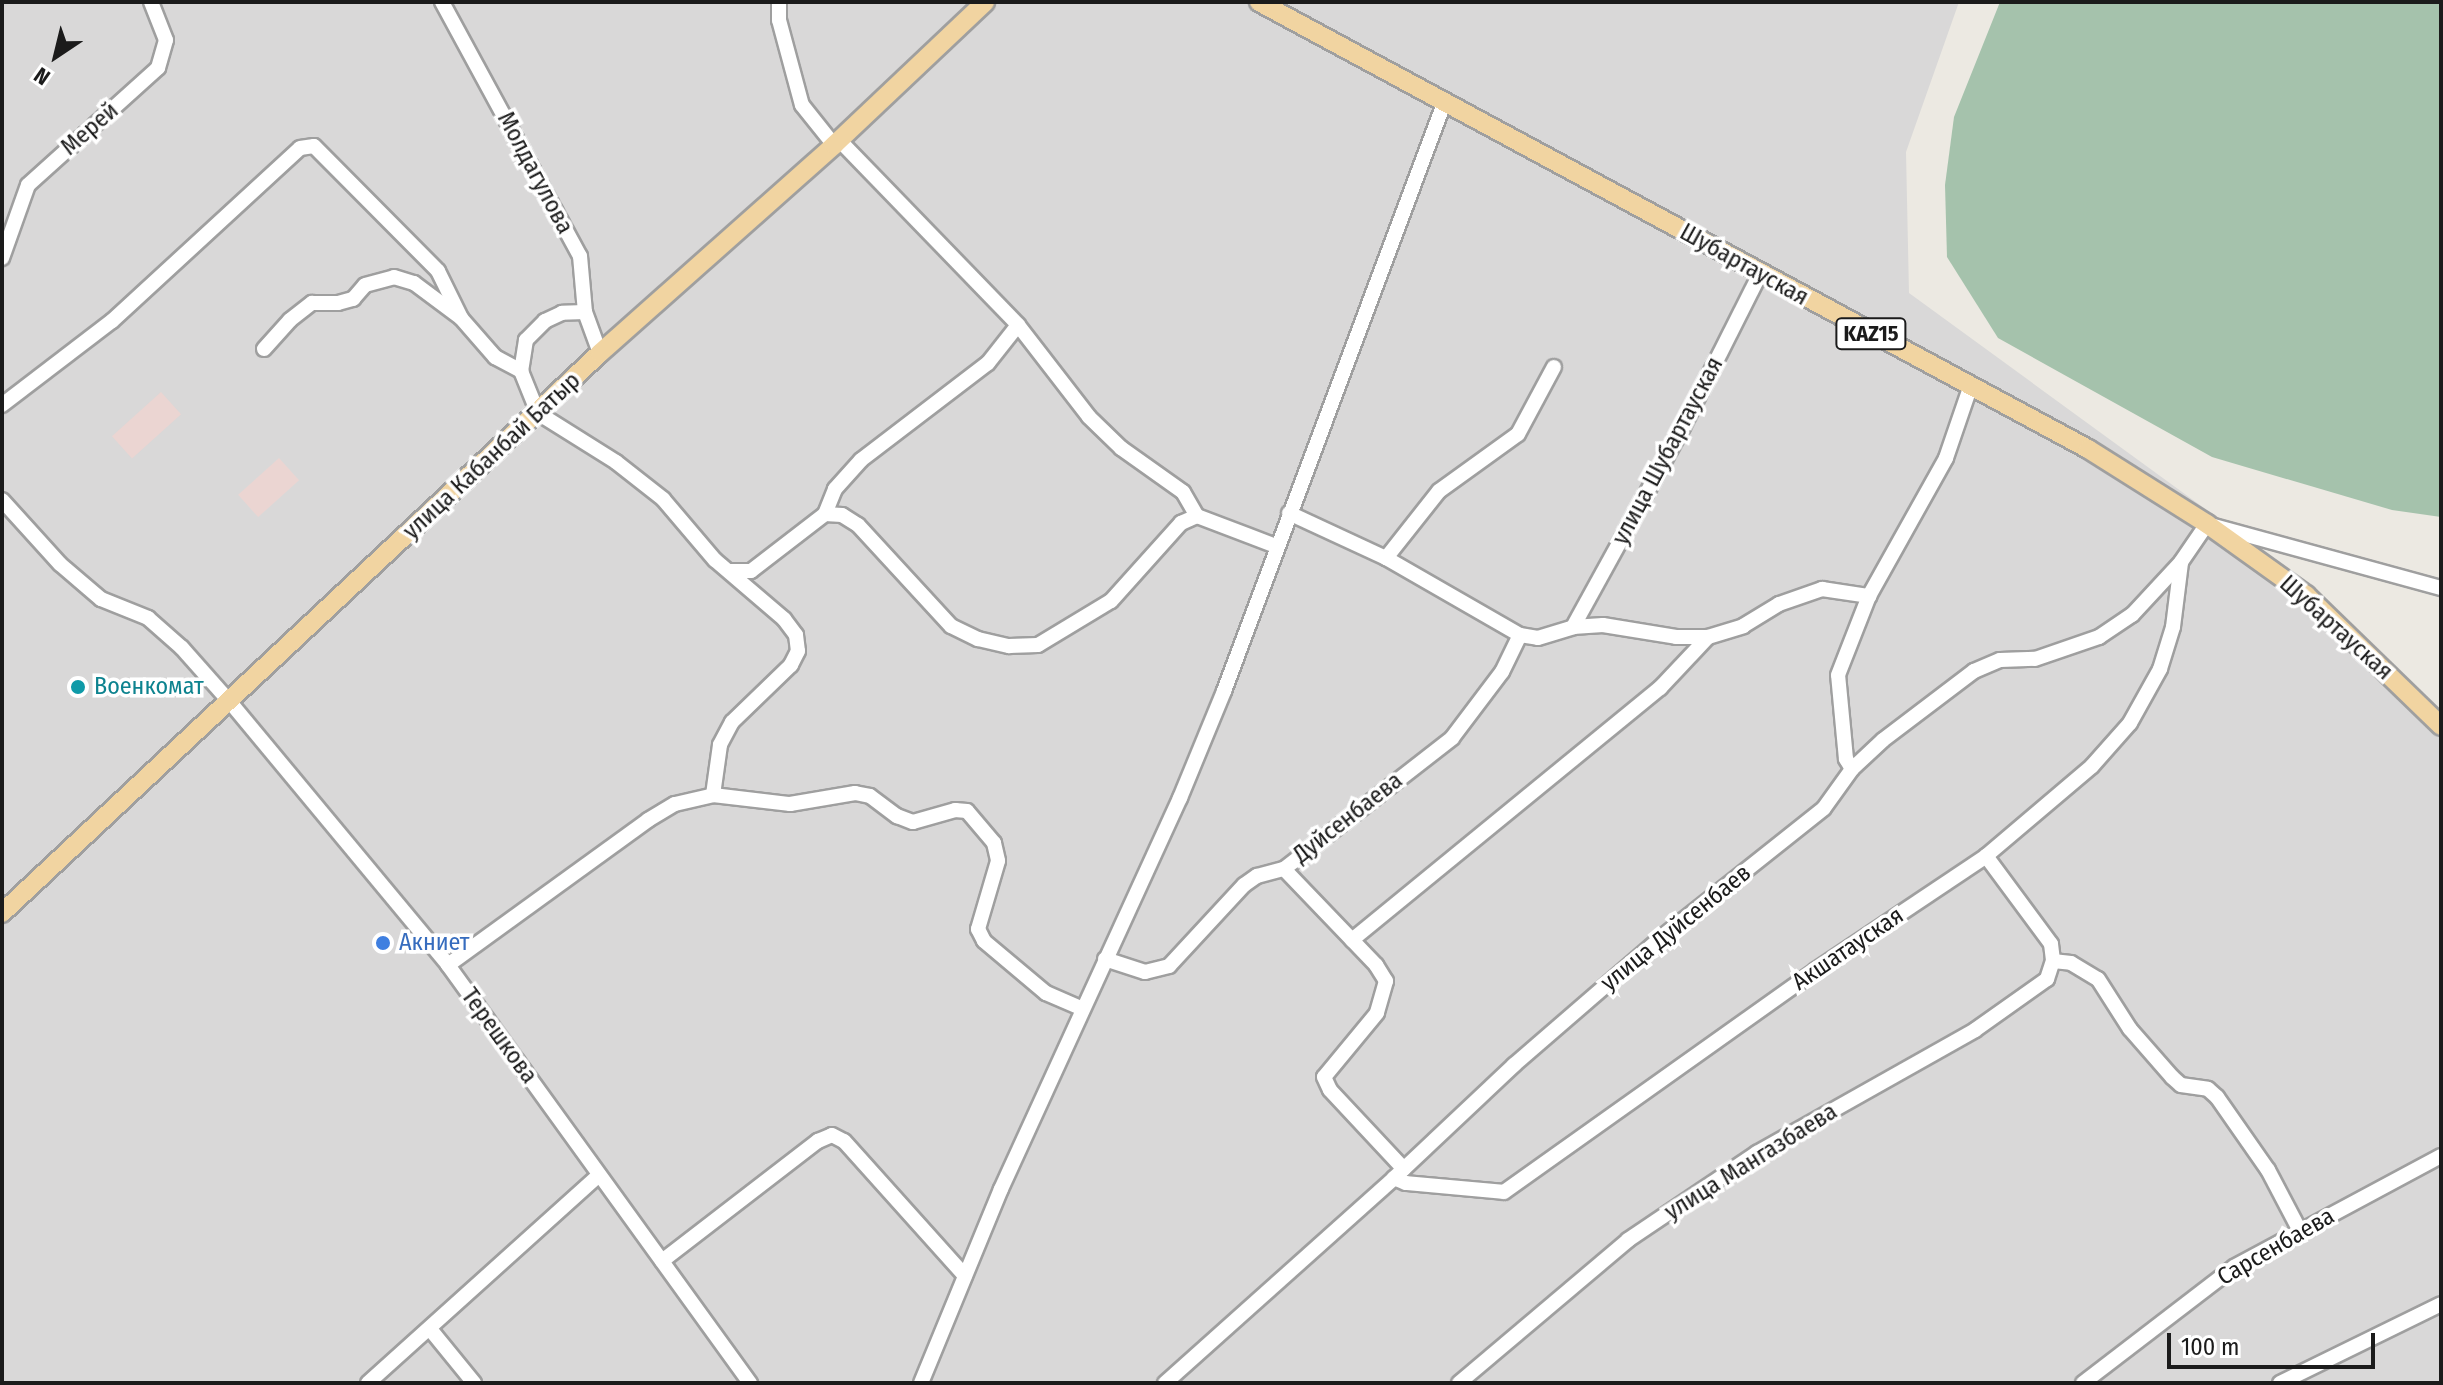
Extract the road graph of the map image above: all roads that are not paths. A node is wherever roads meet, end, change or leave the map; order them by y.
1 (151, 2) edge
2 (442, 2) edge
3 (779, 2) edge
4 (985, 2) edge
5 (1259, 2) edge
6 (1445, 101) junction
7 (837, 142) junction
8 (2, 258) edge
9 (1760, 274) junction
10 (585, 312) junction
11 (461, 318) junction
12 (1018, 325) junction
13 (264, 349) dead end
14 (600, 353) junction
15 (1554, 367) dead end
16 (521, 371) junction
17 (1970, 388) junction
18 (2, 405) edge
19 (538, 413) junction
20 (2, 500) edge
21 (1289, 513) junction
22 (825, 514) junction
23 (1197, 516) junction
24 (2207, 524) junction
25 (1276, 546) junction
26 (1386, 558) junction
27 (2181, 562) junction
28 (729, 571) junction
29 (2441, 588) edge
30 (1869, 596) junction
31 (1573, 627) junction
32 (1520, 635) junction
33 (1708, 637) junction
34 (230, 702) junction
35 (2441, 726) edge
36 (1852, 769) junction
37 (713, 795) junction
38 (1986, 856) junction
39 (1284, 869) junction
40 (2, 913) edge
41 (1352, 940) junction
42 (1105, 959) junction
43 (2053, 961) junction
44 (448, 965) junction
45 (1083, 1009) junction
46 (2441, 1156) edge
47 (1399, 1173) junction
48 (599, 1175) junction
49 (2300, 1231) junction
50 (662, 1261) junction
51 (965, 1276) junction
52 (2441, 1304) edge
53 (430, 1329) junction
54 (368, 1383) edge
55 (474, 1383) edge
56 (750, 1383) edge
57 (921, 1383) edge
58 (1165, 1383) edge
59 (1459, 1383) edge
60 (2083, 1383) edge
61 (2280, 1383) edge

1 - 8 street, Мерей
2 - 10 street, Молдагулова
3 - 7 street
4 - 7 main road, улица Кабанбай Батыр
5 - 6 main road, Шубартауская / KAZ15
6 - 9 main road, Шубартауская / KAZ15
6 - 21 street
7 - 12 street
7 - 14 main road, улица Кабанбай Батыр
9 - 17 main road, Шубартауская / KAZ15
9 - 31 street, улица Шубартауская
10 - 14 street, Молдагулова
10 - 16 street
11 - 13 street
11 - 16 street
11 - 18 street
12 - 22 street
12 - 23 street
14 - 19 main road, улица Кабанбай Батыр
15 - 26 street
16 - 19 street
17 - 24 main road, Шубартауская / KAZ15
17 - 30 street
19 - 28 street
19 - 34 main road, улица Кабанбай Батыр
20 - 34 street, Терешкова
21 - 25 street
21 - 26 street
22 - 23 street
22 - 28 street
23 - 25 street
24 - 27 street, улица Дуйсенбаев
24 - 29 street
24 - 35 main road, Шубартауская / KAZ15
25 - 42 street
26 - 32 street
27 - 36 street, улица Дуйсенбаев
27 - 38 street, Акшатауская
28 - 37 street
30 - 33 street
30 - 36 street
31 - 32 street
31 - 33 street
32 - 39 street, Дуйсенбаева
33 - 41 street
34 - 40 main road, улица Кабанбай Батыр
34 - 44 street, Терешкова
36 - 47 street, улица Дуйсенбаев
37 - 44 street
37 - 45 street
38 - 43 street
38 - 47 street, Акшатауская
39 - 41 street
39 - 42 street, Дуйсенбаева
41 - 47 street
42 - 45 street
43 - 49 street
43 - 59 street, улица Мангазбаева
44 - 48 street, Терешкова
45 - 51 street
46 - 49 street, Сарсенбаева
47 - 58 street, улица Дуйсенбаев
48 - 50 street, Терешкова
48 - 53 street
49 - 60 street, Сарсенбаева
50 - 51 street
50 - 56 street, Терешкова
51 - 57 street
52 - 61 street
53 - 54 street
53 - 55 street

